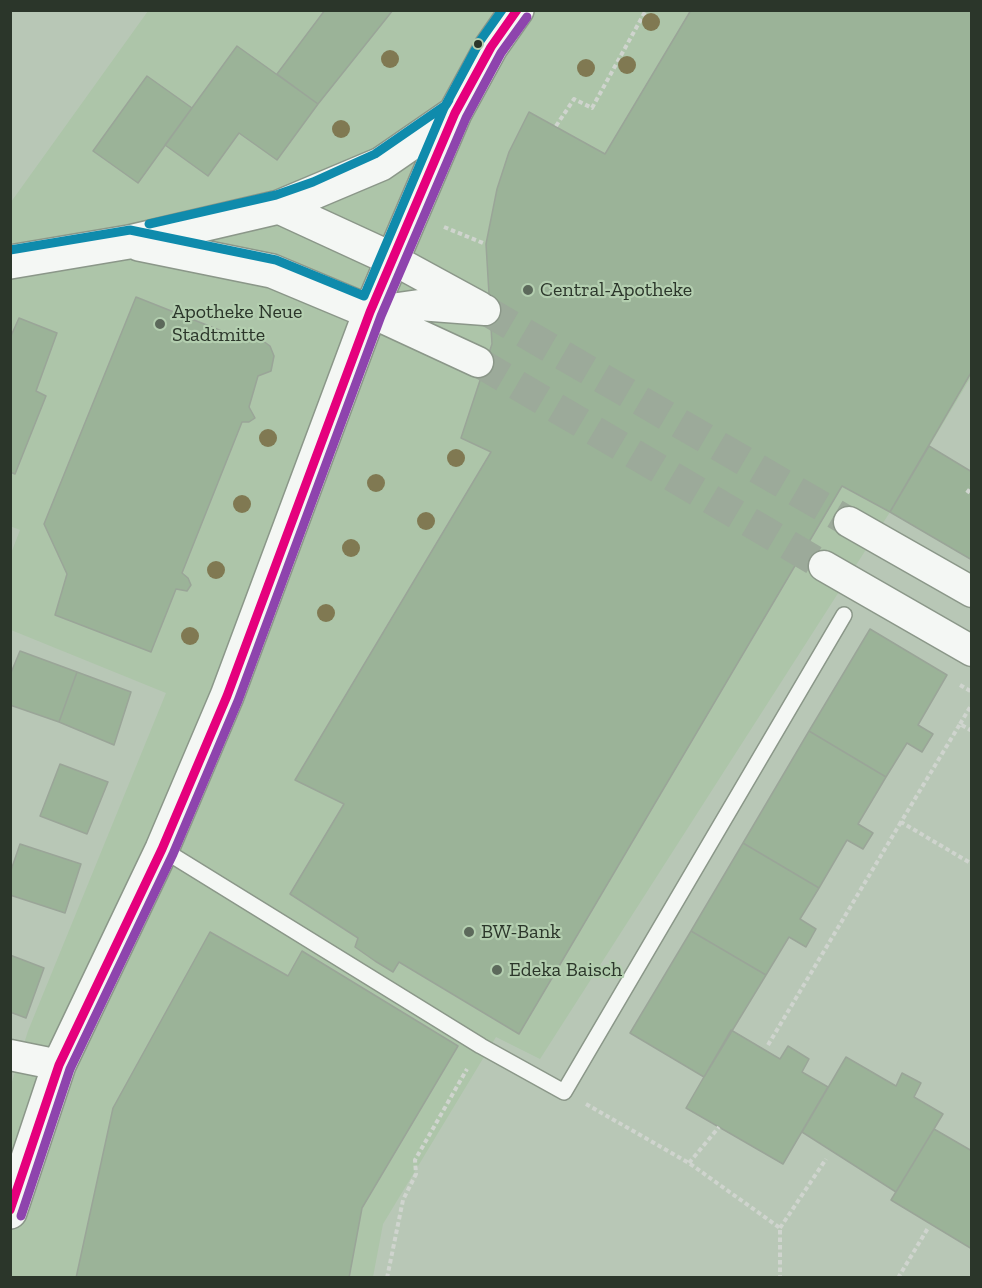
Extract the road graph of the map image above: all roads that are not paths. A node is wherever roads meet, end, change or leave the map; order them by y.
1 (518, 10) edge
2 (455, 113) junction
3 (279, 207) junction
4 (129, 242) junction
5 (392, 259) junction
6 (10, 262) edge
7 (370, 312) junction
8 (478, 362) tunnel mouth
9 (972, 592) edge
10 (844, 615) dead end
11 (972, 651) edge
12 (162, 849) junction
13 (10, 1055) edge
14 (59, 1065) junction
15 (10, 1212) edge

1 - 2 main road
2 - 3 main road
2 - 5 main road
3 - 4 main road
3 - 5 main road
4 - 6 main road
4 - 7 main road
5 - 7 main road
5 - 7 street
7 - 8 street
7 - 12 main road
9 - 11 street
10 - 12 lane
12 - 14 main road
13 - 14 street
14 - 15 main road

